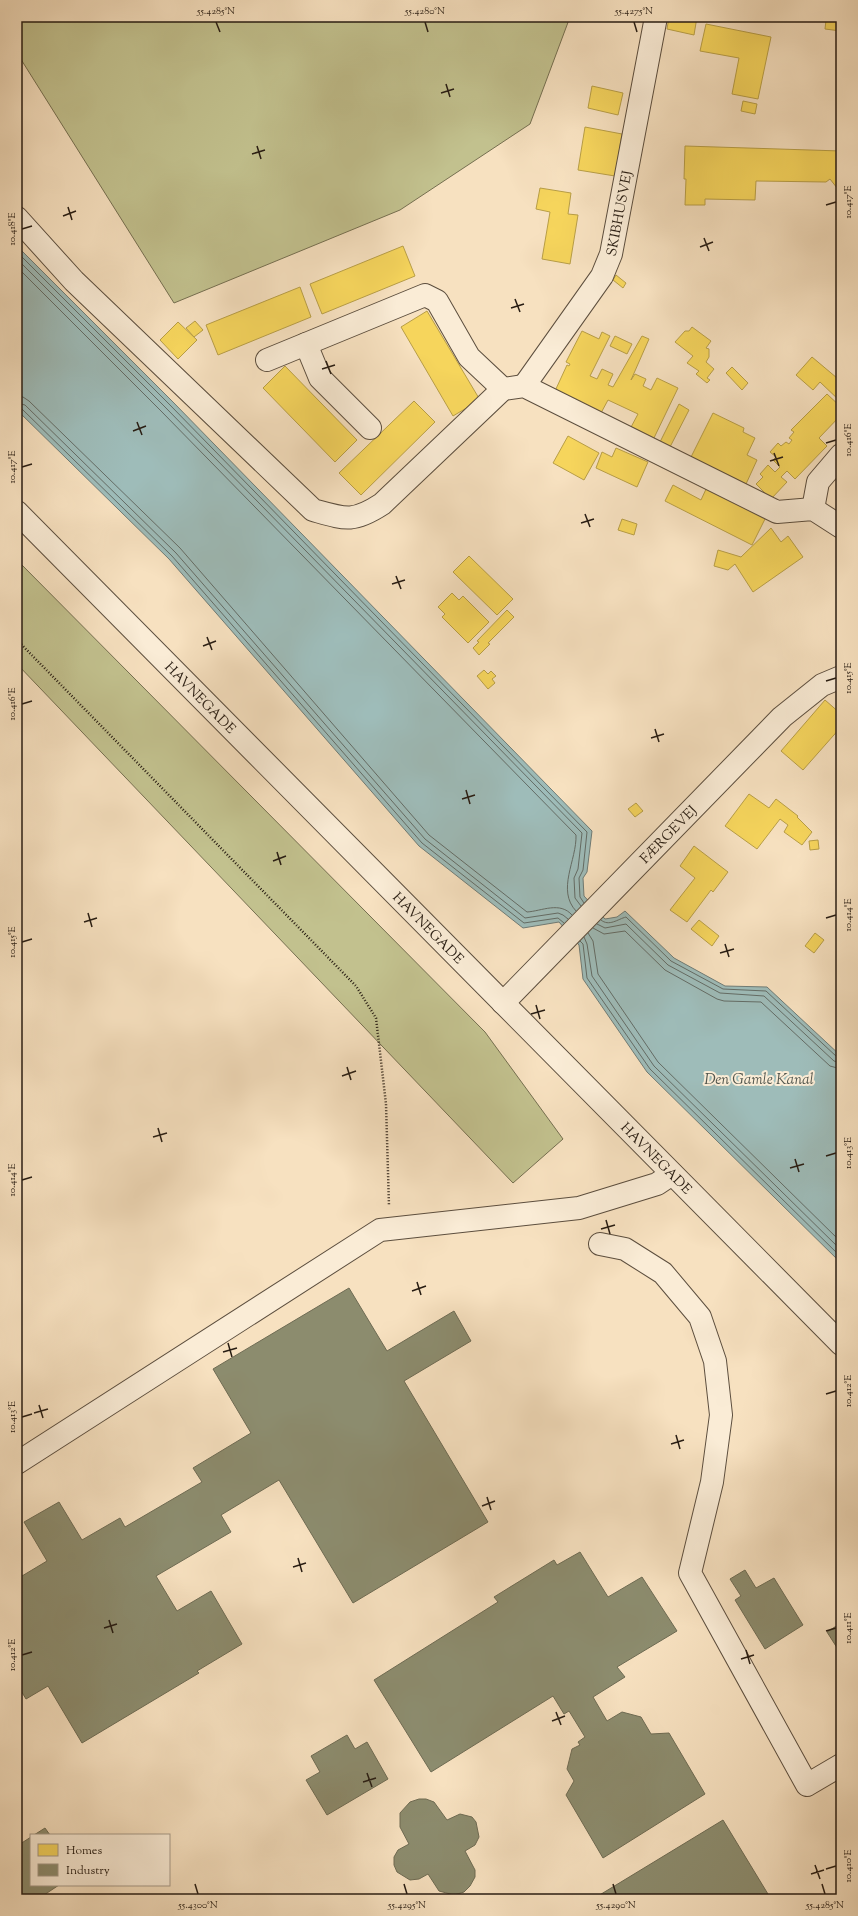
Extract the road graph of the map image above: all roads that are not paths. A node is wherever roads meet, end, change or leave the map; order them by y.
1 (656, 17) edge
2 (17, 218) edge
3 (306, 344) junction
4 (267, 360) dead end
5 (514, 387) junction
6 (370, 428) dead end
7 (841, 455) edge
8 (813, 509) junction
9 (17, 512) edge
10 (841, 527) edge
11 (841, 677) edge
12 (503, 1003) junction
13 (672, 1174) junction
14 (600, 1244) dead end
15 (841, 1344) edge
16 (17, 1463) edge
17 (841, 1765) edge

1 - 5 street, SKIBHUSVEJ
2 - 5 street, SKIBHUSVEJ
3 - 4 street
3 - 5 street
3 - 6 street
5 - 8 street
7 - 8 street
8 - 10 street
9 - 12 street, HAVNEGADE
11 - 12 street, FÆRGEVEJ
12 - 13 street, HAVNEGADE
13 - 15 street, HAVNEGADE
13 - 16 street
14 - 17 street

